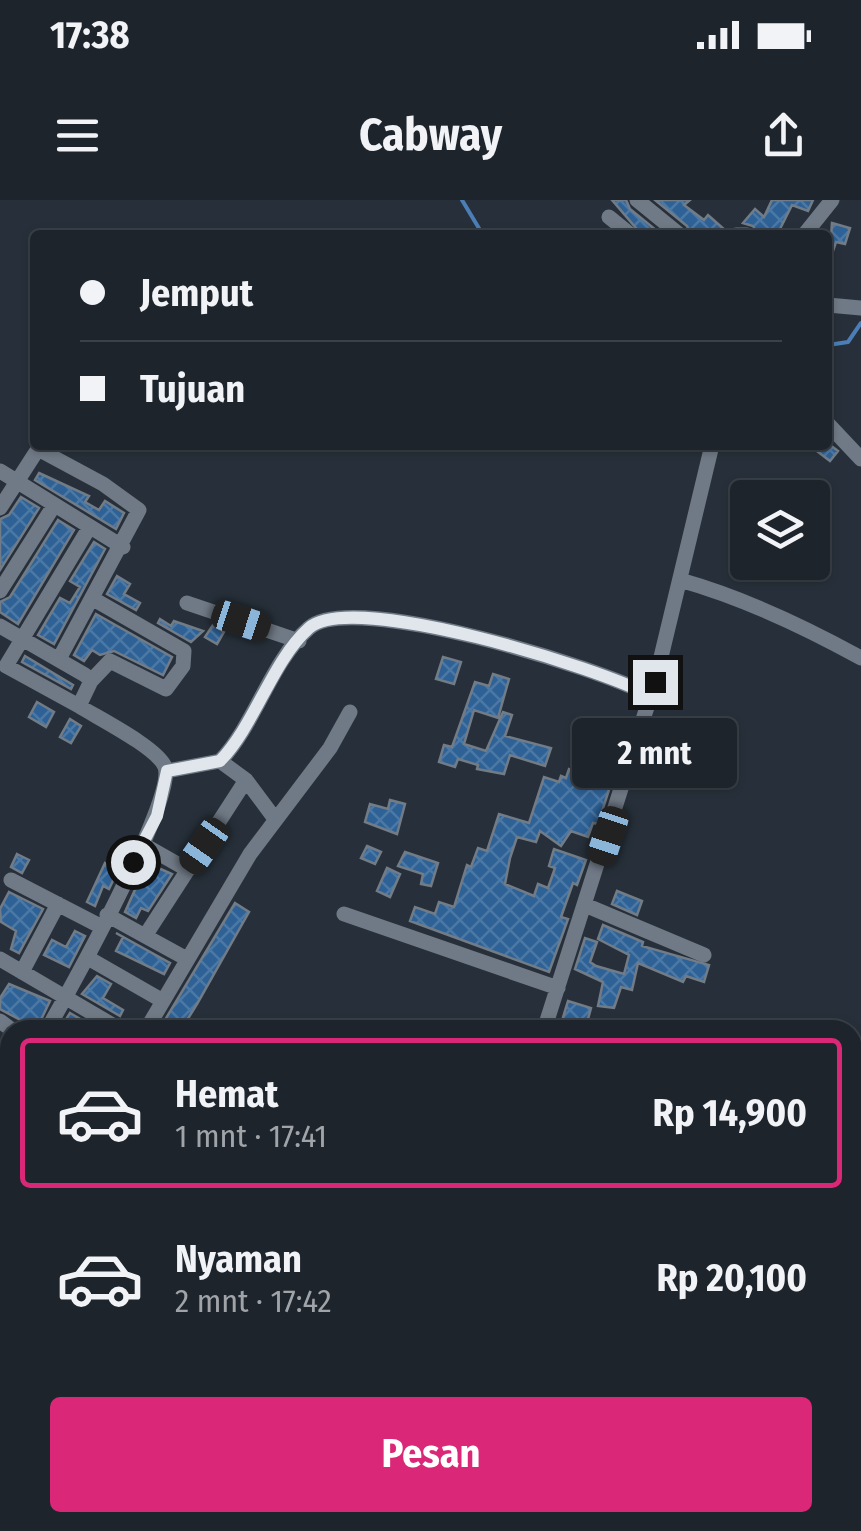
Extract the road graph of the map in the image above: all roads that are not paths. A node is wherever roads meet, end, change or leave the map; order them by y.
1 (638, 200) edge
2 (832, 200) edge
3 (609, 217) dead end
4 (625, 230) edge
5 (674, 230) edge
6 (808, 230) edge
7 (832, 305) edge
8 (861, 308) edge
9 (832, 428) edge
10 (711, 450) edge
11 (861, 459) edge
12 (0, 470) edge
13 (16, 482) junction
14 (53, 507) junction
15 (0, 508) edge
16 (89, 528) junction
17 (123, 547) junction
18 (680, 580) junction
19 (0, 591) edge
20 (94, 600) junction
21 (188, 603) dead end
22 (0, 626) edge
23 (21, 638) junction
24 (299, 641) junction
25 (861, 658) edge
26 (59, 659) junction
27 (91, 681) junction
28 (651, 696) junction
29 (79, 706) junction
30 (350, 712) dead end
31 (220, 761) junction
32 (167, 771) junction
33 (246, 780) junction
34 (275, 819) junction
35 (144, 845) junction
36 (188, 870) junction
37 (11, 880) dead end
38 (58, 904) junction
39 (585, 905) junction
40 (344, 914) dead end
41 (104, 922) junction
42 (146, 936) junction
43 (704, 955) dead end
44 (0, 958) edge
45 (88, 958) junction
46 (188, 959) junction
47 (22, 972) junction
48 (558, 988) junction
49 (65, 998) junction
50 (163, 1001) junction
51 (53, 1020) edge
52 (104, 1020) edge
53 (152, 1020) edge
54 (547, 1020) edge

1 - 5 street
2 - 6 street
3 - 4 street
7 - 8 street
9 - 11 street
10 - 18 street
12 - 13 street
13 - 14 street
13 - 15 street
13 - 17 street
14 - 16 street
14 - 19 street
16 - 17 street
16 - 23 street
17 - 20 street
18 - 25 street
18 - 28 street
20 - 26 street
20 - 27 street
21 - 24 street
22 - 23 street
23 - 26 street
23 - 29 street
24 - 28 street
24 - 31 street
26 - 27 street
27 - 29 street
28 - 39 street
29 - 32 street
30 - 34 street
31 - 32 street
31 - 33 street
32 - 35 street
33 - 34 street
33 - 36 street
34 - 46 street
35 - 36 street
35 - 41 street
36 - 42 street
37 - 38 street
38 - 41 street
38 - 47 street
39 - 43 street
39 - 48 street
40 - 48 street
41 - 42 street
41 - 45 street
42 - 46 street
44 - 47 street
45 - 49 street
45 - 50 street
46 - 50 street
47 - 49 street
48 - 54 street
49 - 51 street
49 - 52 street
50 - 53 street

